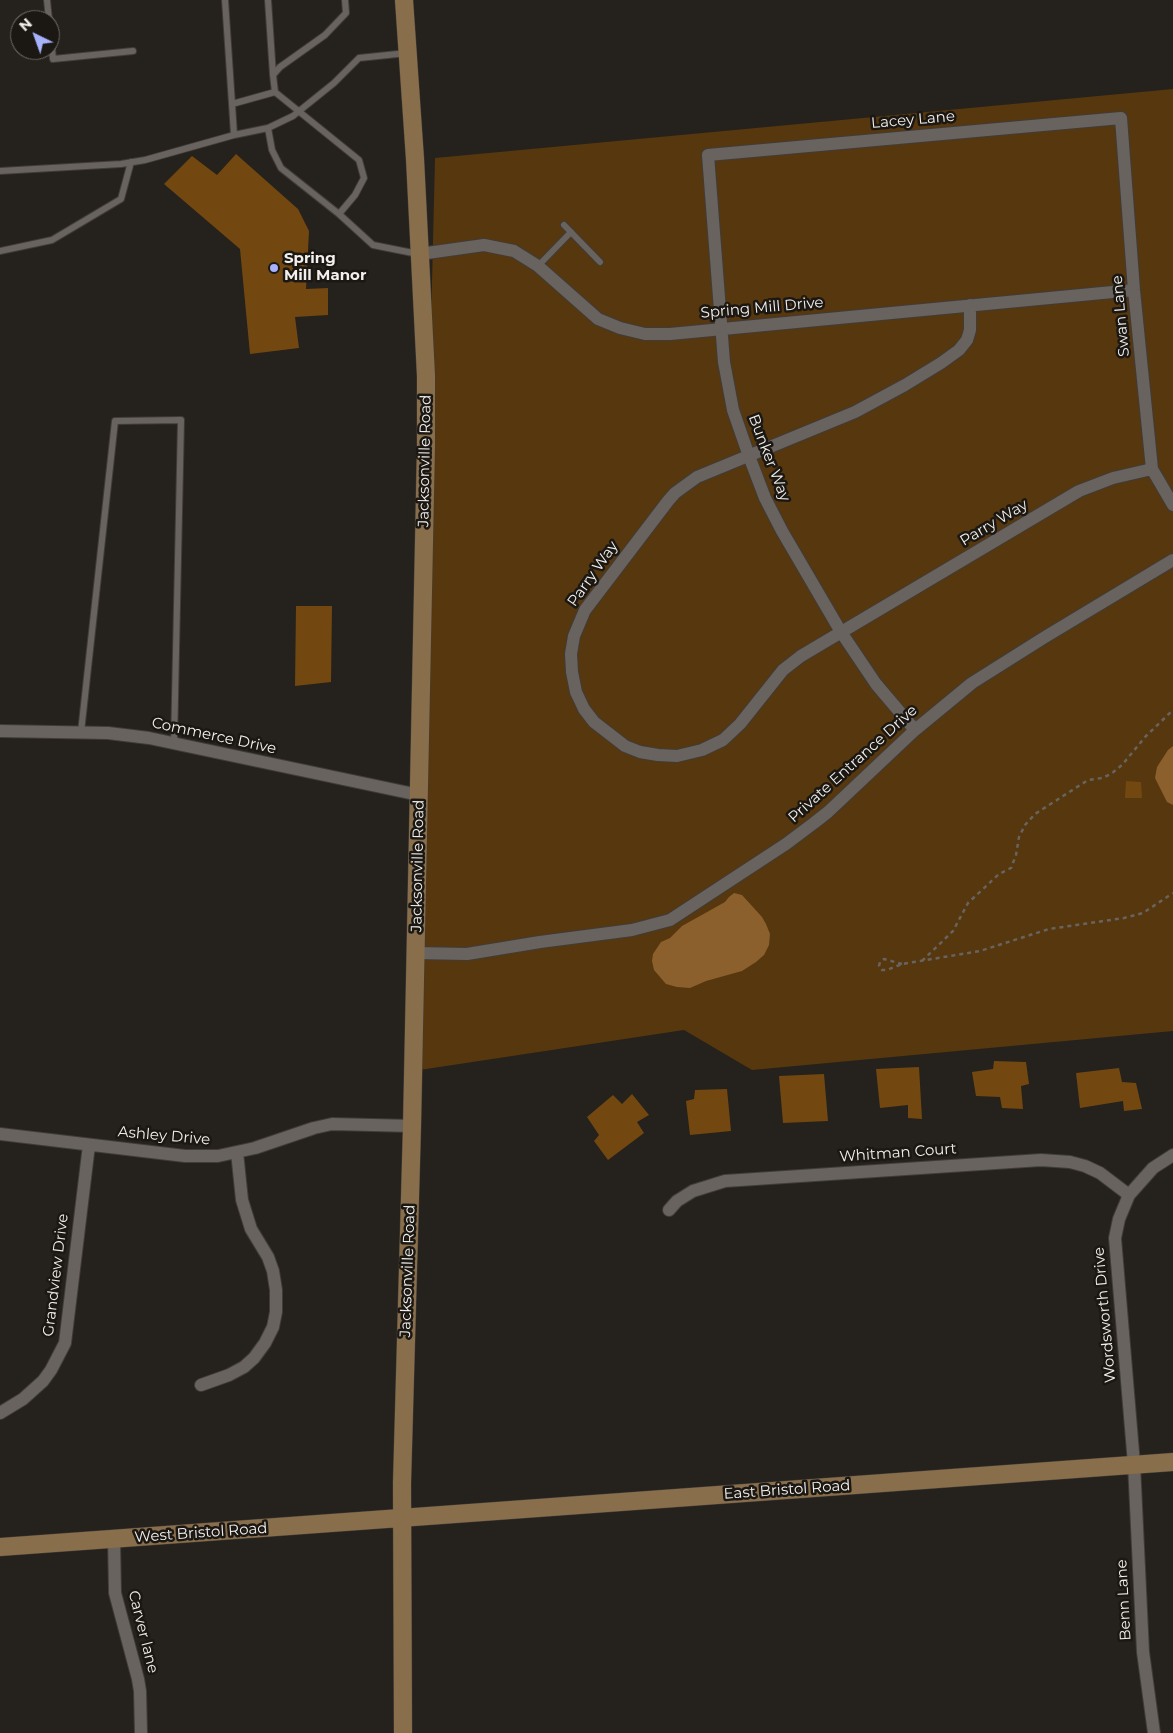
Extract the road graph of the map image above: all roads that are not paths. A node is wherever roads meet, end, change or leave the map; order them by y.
1 (225, 0) edge
2 (268, 0) edge
3 (345, 0) edge
4 (404, 0) edge
5 (133, 50) dead end
6 (408, 53) junction
7 (60, 58) edge
8 (272, 75) junction
9 (275, 92) junction
10 (232, 104) junction
11 (300, 112) junction
12 (1121, 118) joint
13 (268, 128) junction
14 (234, 135) junction
15 (708, 156) joint
16 (131, 162) junction
17 (0, 171) edge
18 (339, 214) junction
19 (564, 225) dead end
20 (571, 232) junction
21 (0, 251) edge
22 (420, 254) junction
23 (600, 262) dead end
24 (538, 266) junction
25 (1134, 290) junction
26 (970, 306) junction
27 (722, 328) junction
28 (749, 456) junction
29 (1152, 469) junction
30 (1173, 505) edge
31 (1173, 560) edge
32 (841, 632) junction
33 (915, 730) junction
34 (0, 731) edge
35 (81, 732) junction
36 (174, 744) junction
37 (420, 795) junction
38 (416, 953) junction
39 (412, 1126) junction
40 (0, 1134) edge
41 (89, 1145) junction
42 (237, 1152) junction
43 (1173, 1155) edge
44 (1129, 1195) junction
45 (669, 1210) dead end
46 (201, 1385) dead end
47 (0, 1412) edge
48 (1173, 1462) edge
49 (1134, 1464) junction
50 (402, 1519) junction
51 (114, 1539) junction
52 (0, 1547) edge
53 (142, 1733) edge
54 (403, 1733) edge
55 (1154, 1733) edge

1 - 10 lane
2 - 8 lane
3 - 8 lane
4 - 6 main road, Jacksonville Road
5 - 7 lane
6 - 11 lane
6 - 22 main road, Jacksonville Road
8 - 9 lane
9 - 10 lane
9 - 11 lane
10 - 14 lane
11 - 13 lane
11 - 18 lane
12 - 15 street, Lacey Lane
12 - 25 street, Swan Lane
13 - 14 lane
13 - 18 lane
14 - 16 lane
15 - 27 street, Bunker Way
16 - 17 lane
16 - 21 lane
18 - 22 lane
19 - 20 lane
20 - 23 lane
20 - 24 lane
22 - 24 street, Spring Mill Drive
22 - 37 main road, Jacksonville Road
24 - 27 street, Spring Mill Drive
25 - 26 street, Spring Mill Drive
25 - 29 street, Swan Lane
26 - 27 street, Spring Mill Drive
26 - 28 street, Parry Way
27 - 28 street, Bunker Way
28 - 32 street, Bunker Way
28 - 32 street, Parry Way
29 - 30 street, Swan Lane
29 - 32 street, Parry Way
31 - 33 street, Private Entrance Drive
32 - 33 street, Bunker Way
33 - 38 street, Private Entrance Drive
34 - 35 street, Commerce Drive
35 - 36 street, Commerce Drive
35 - 36 lane
36 - 37 street, Commerce Drive
37 - 38 main road, Jacksonville Road
38 - 39 main road, Jacksonville Road
39 - 42 street, Ashley Drive
39 - 50 main road, Jacksonville Road
40 - 41 street, Ashley Drive
41 - 42 street, Ashley Drive
41 - 47 street, Grandview Drive
42 - 46 street
43 - 44 street, Wordsworth Drive
44 - 45 street, Whitman Court
44 - 49 street, Wordsworth Drive
48 - 49 main road, East Bristol Road
49 - 50 main road, East Bristol Road
49 - 55 street, Benn Lane
50 - 51 main road, West Bristol Road
50 - 54 main road, Jacksonville Road
51 - 52 main road, West Bristol Road
51 - 53 street, Carver lane

